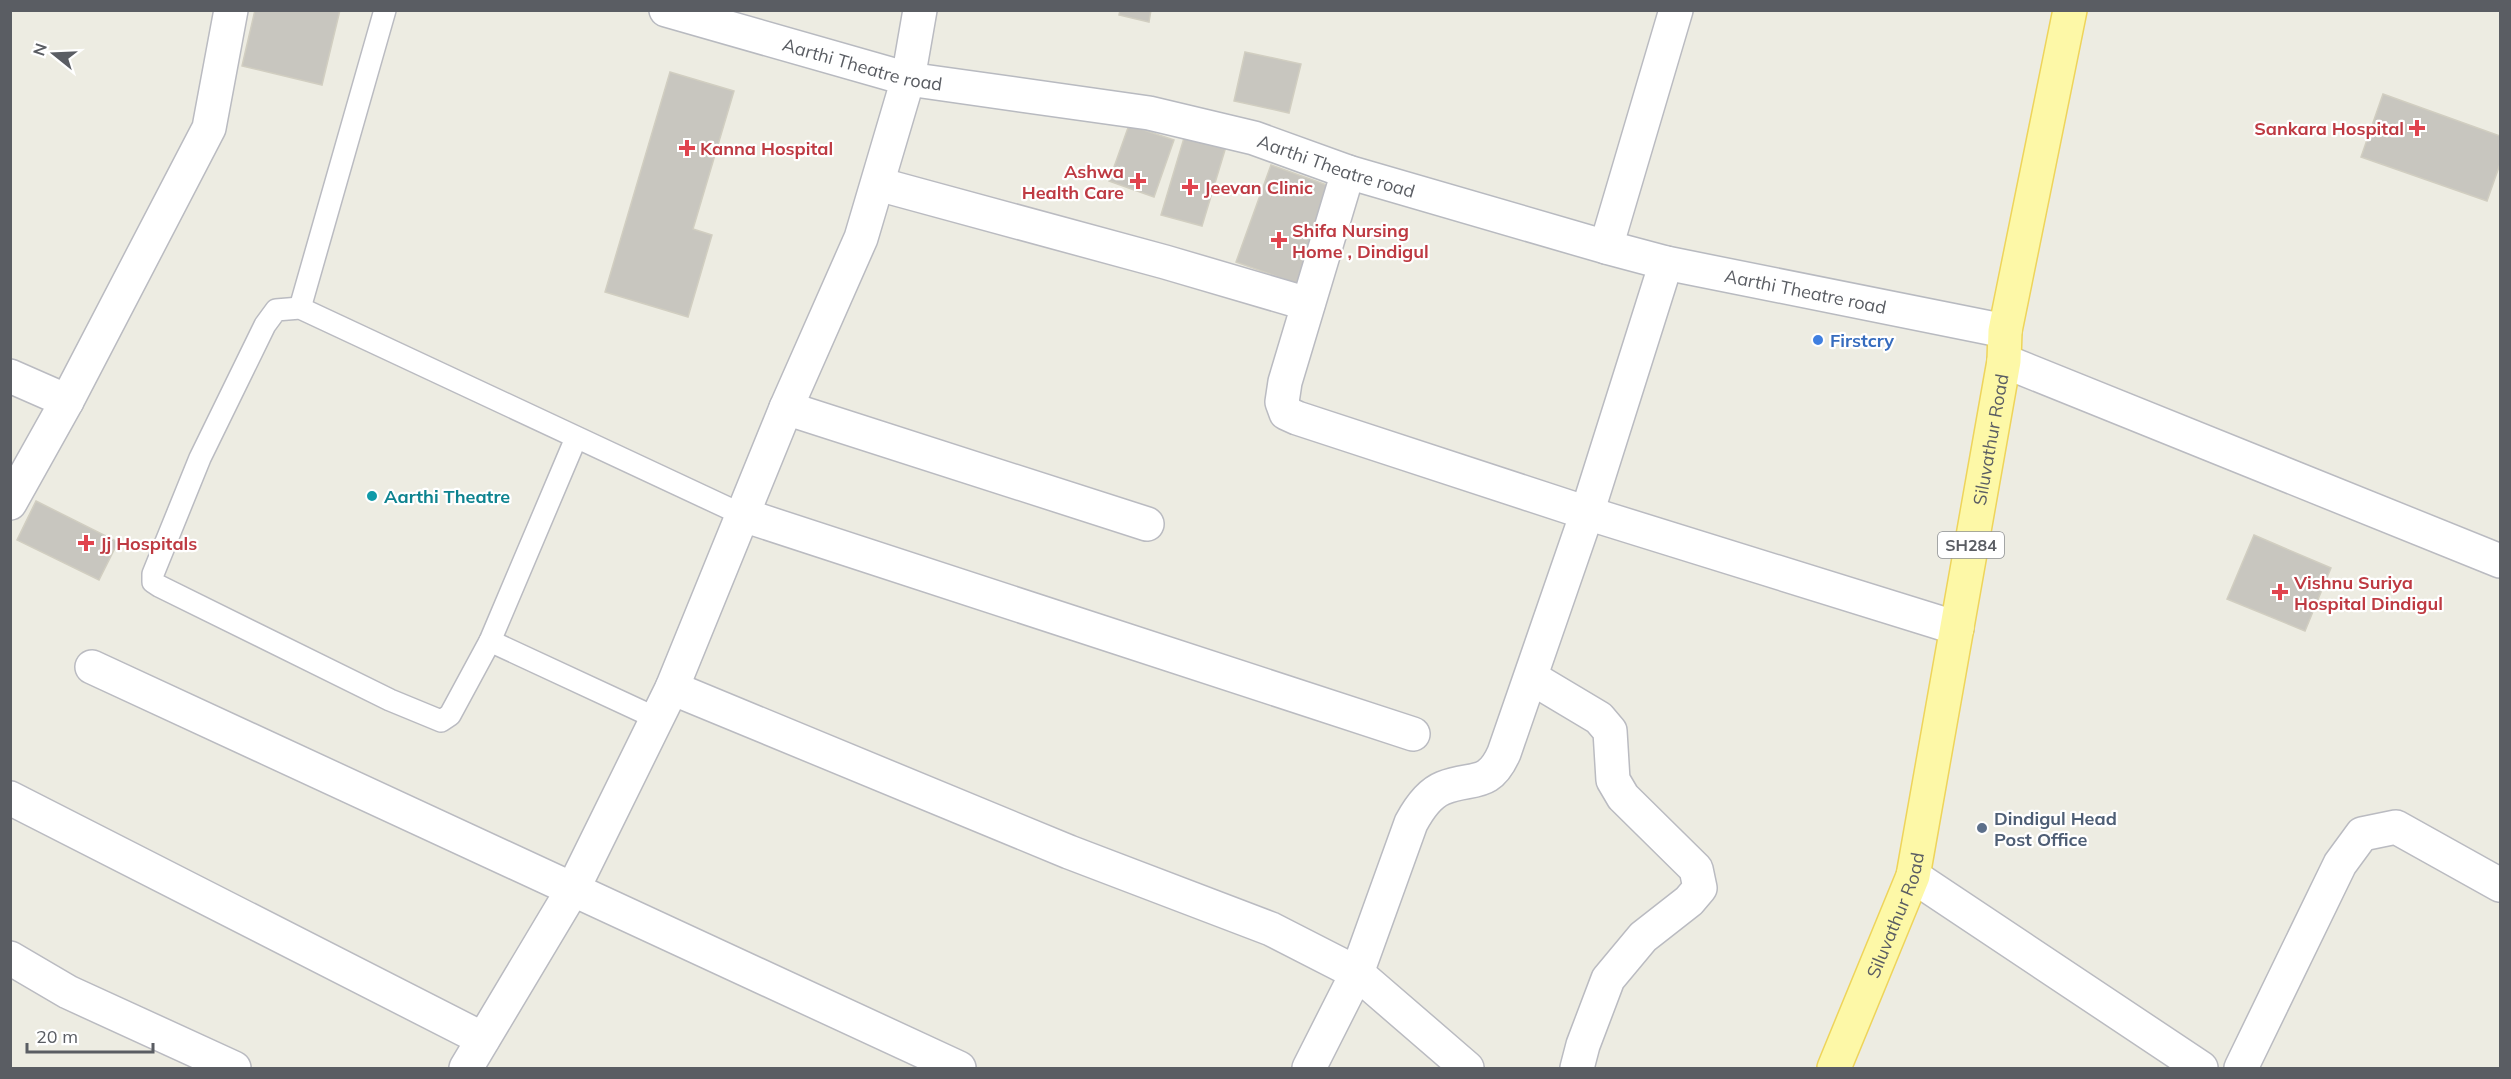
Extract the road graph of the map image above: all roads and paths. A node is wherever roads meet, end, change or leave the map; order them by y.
1 (231, 10) edge
2 (385, 10) edge
3 (666, 10) edge
4 (920, 10) edge
5 (1676, 10) edge
6 (2070, 10) edge
7 (908, 79) junction
8 (1348, 172) junction
9 (878, 184) junction
10 (1605, 247) junction
11 (1666, 263) junction
12 (1308, 304) junction
13 (300, 309) junction
14 (2004, 346) junction
15 (10, 376) edge
16 (67, 401) junction
17 (786, 408) junction
18 (576, 438) junction
19 (10, 502) edge
20 (1587, 513) junction
21 (743, 515) junction
22 (1148, 524) dead end
23 (2500, 561) edge
24 (1957, 628) junction
25 (490, 641) junction
26 (92, 667) dead end
27 (1532, 678) junction
28 (672, 688) junction
29 (658, 719) junction
30 (1413, 734) dead end
31 (10, 798) edge
32 (1913, 876) junction
33 (2500, 885) edge
34 (573, 889) junction
35 (10, 958) edge
36 (1357, 973) junction
37 (483, 1039) junction
38 (234, 1068) edge
39 (466, 1068) edge
40 (959, 1068) edge
41 (1309, 1068) edge
42 (1467, 1068) edge
43 (1577, 1068) edge
44 (1834, 1068) edge
45 (2201, 1068) edge
46 (2241, 1068) edge

1 - 16 street
2 - 13 lane
3 - 7 street, Aarthi Theatre road
4 - 7 street
5 - 10 street
6 - 14 main road, Siluvathur Road / SH284
7 - 8 street, Aarthi Theatre road
7 - 9 street
8 - 10 street, Aarthi Theatre road
8 - 12 street
9 - 12 street
9 - 17 street
10 - 11 street, Aarthi Theatre road
11 - 14 street, Aarthi Theatre road
11 - 20 street
12 - 20 street
13 - 18 lane
13 - 25 lane
14 - 23 street, Aarthi Theatre road
14 - 24 main road, Siluvathur Road / SH284
15 - 16 street
16 - 19 street
17 - 21 street
17 - 22 street
18 - 21 lane
18 - 25 lane
20 - 24 street
20 - 27 street
21 - 28 street
21 - 30 street
24 - 32 main road, Siluvathur Road / SH284
25 - 29 lane
26 - 34 street
27 - 36 street
27 - 43 street
28 - 29 street
28 - 36 street
29 - 34 street
31 - 37 street
32 - 44 main road, Siluvathur Road / SH284
32 - 45 street
33 - 46 street
34 - 37 street
34 - 40 street
35 - 38 street
36 - 41 street
36 - 42 street
37 - 39 street

